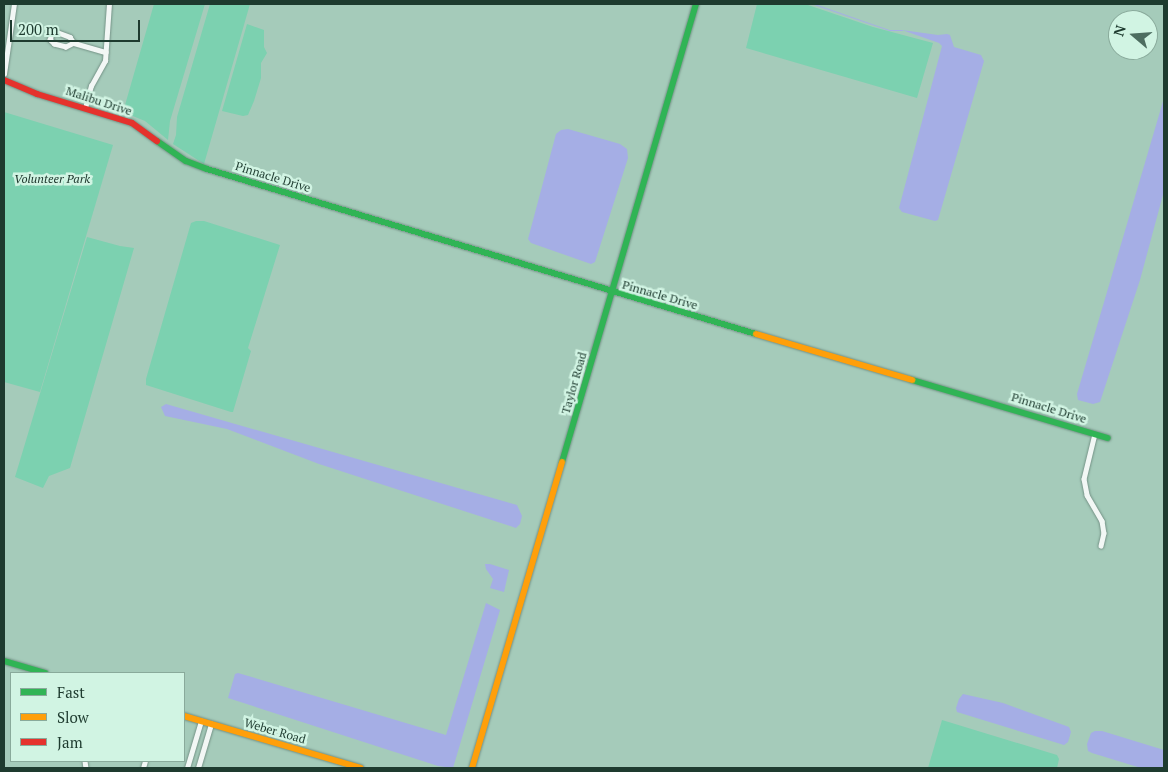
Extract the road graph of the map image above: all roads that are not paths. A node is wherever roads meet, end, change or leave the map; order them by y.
1 (14, 4) edge
2 (109, 4) edge
3 (696, 4) edge
4 (74, 43) junction
5 (106, 52) junction
6 (4, 74) edge
7 (4, 80) edge
8 (85, 108) junction
9 (207, 169) joint
10 (612, 292) junction
11 (1095, 434) junction
12 (1108, 438) dead end
13 (1101, 546) dead end
14 (4, 661) edge
15 (42, 672) edge
16 (185, 716) edge
17 (201, 721) junction
18 (211, 724) junction
19 (187, 768) edge
20 (198, 768) edge
21 (361, 768) edge
22 (472, 768) edge

1 - 6 street
2 - 5 street
3 - 10 street, Taylor Road
4 - 4 street
4 - 5 street
5 - 8 street
7 - 8 street, Malibu Drive
8 - 9 street, Malibu Drive
9 - 10 street, Pinnacle Drive
10 - 11 street, Pinnacle Drive
10 - 22 street, Taylor Road
11 - 12 street, Pinnacle Drive
11 - 13 street
14 - 15 street
16 - 17 street, Weber Road
17 - 18 street, Weber Road
17 - 19 street
18 - 20 street
18 - 21 street, Weber Road

